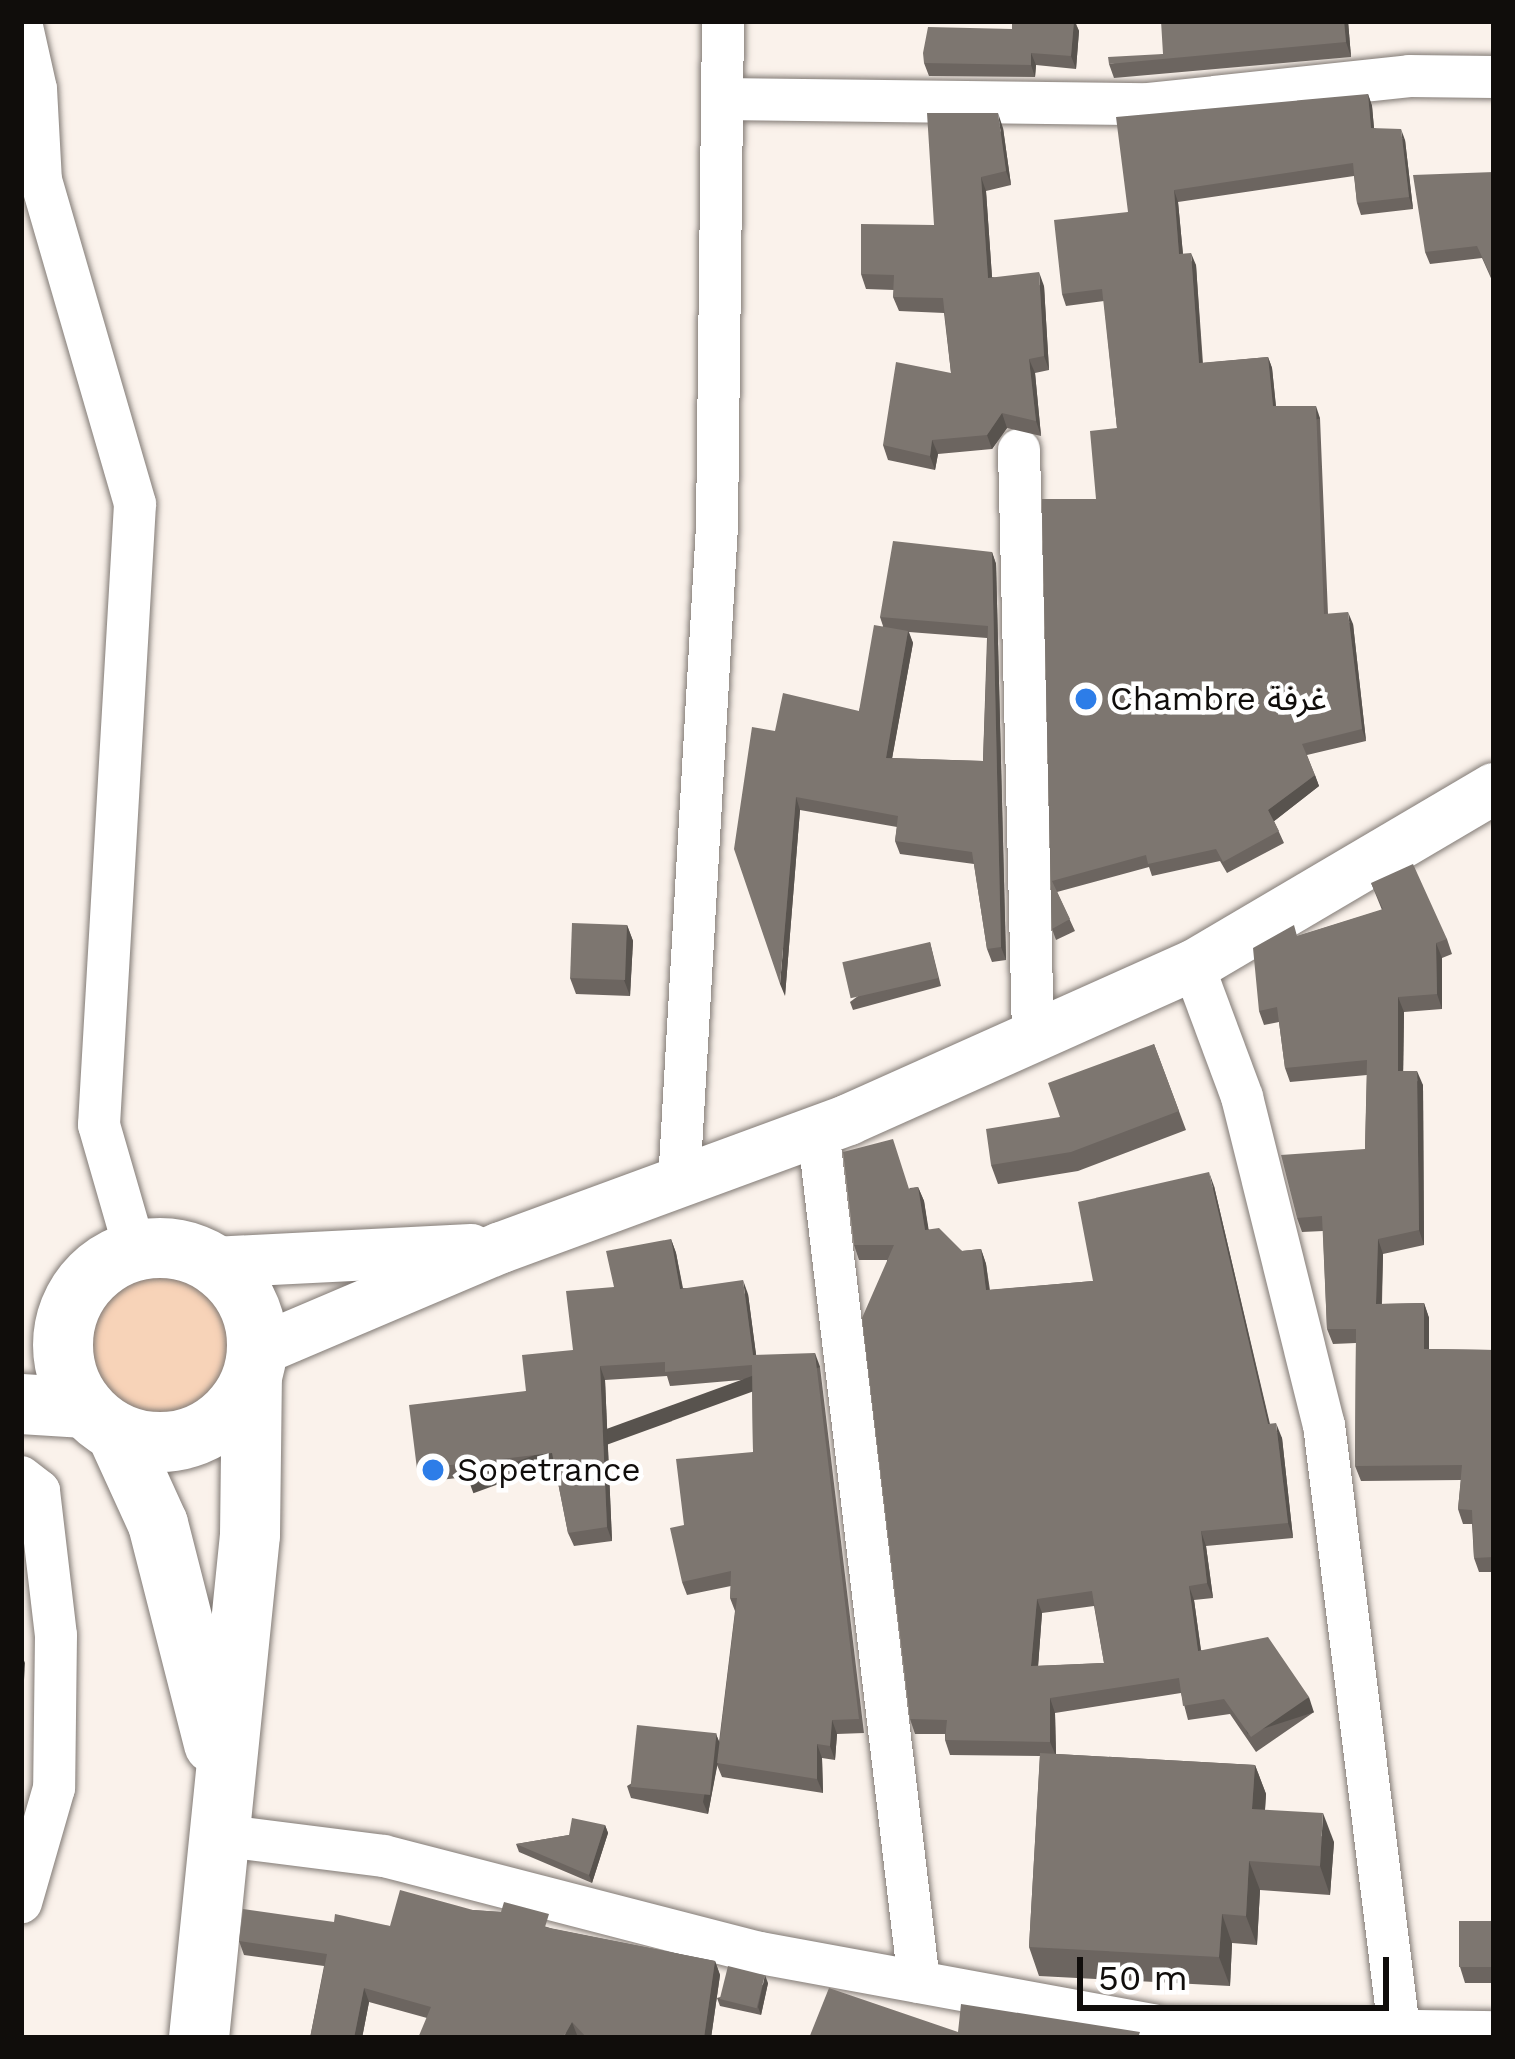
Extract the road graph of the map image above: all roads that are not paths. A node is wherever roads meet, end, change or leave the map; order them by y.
1 (723, 21) edge
2 (21, 22) edge
3 (1494, 77) edge
4 (722, 99) junction
5 (31, 181) edge
6 (1018, 450) dead end
7 (1494, 788) edge
8 (1193, 965) junction
9 (1034, 1036) junction
10 (818, 1130) junction
11 (679, 1183) junction
12 (501, 1247) junction
13 (135, 1250) junction
14 (213, 1262) junction
15 (48, 1306) edge
16 (255, 1365) junction
17 (21, 1404) edge
18 (101, 1421) junction
19 (21, 1478) edge
20 (219, 1807) junction
21 (21, 1902) edge
22 (919, 1982) junction
23 (1494, 2032) edge
24 (1400, 2036) edge
25 (199, 2038) edge

1 - 4 street
2 - 5 street
3 - 4 street
4 - 11 street
5 - 13 street
6 - 9 street
7 - 8 main road
8 - 9 main road
8 - 24 street
9 - 10 main road
10 - 11 main road
10 - 22 street
11 - 12 main road
12 - 14 main road
12 - 16 main road
13 - 14 highway
13 - 15 highway
14 - 16 highway
15 - 18 highway
16 - 18 highway
16 - 20 highway
17 - 18 highway
18 - 20 highway
19 - 21 street
20 - 22 street
20 - 25 highway
22 - 24 street
23 - 24 street

